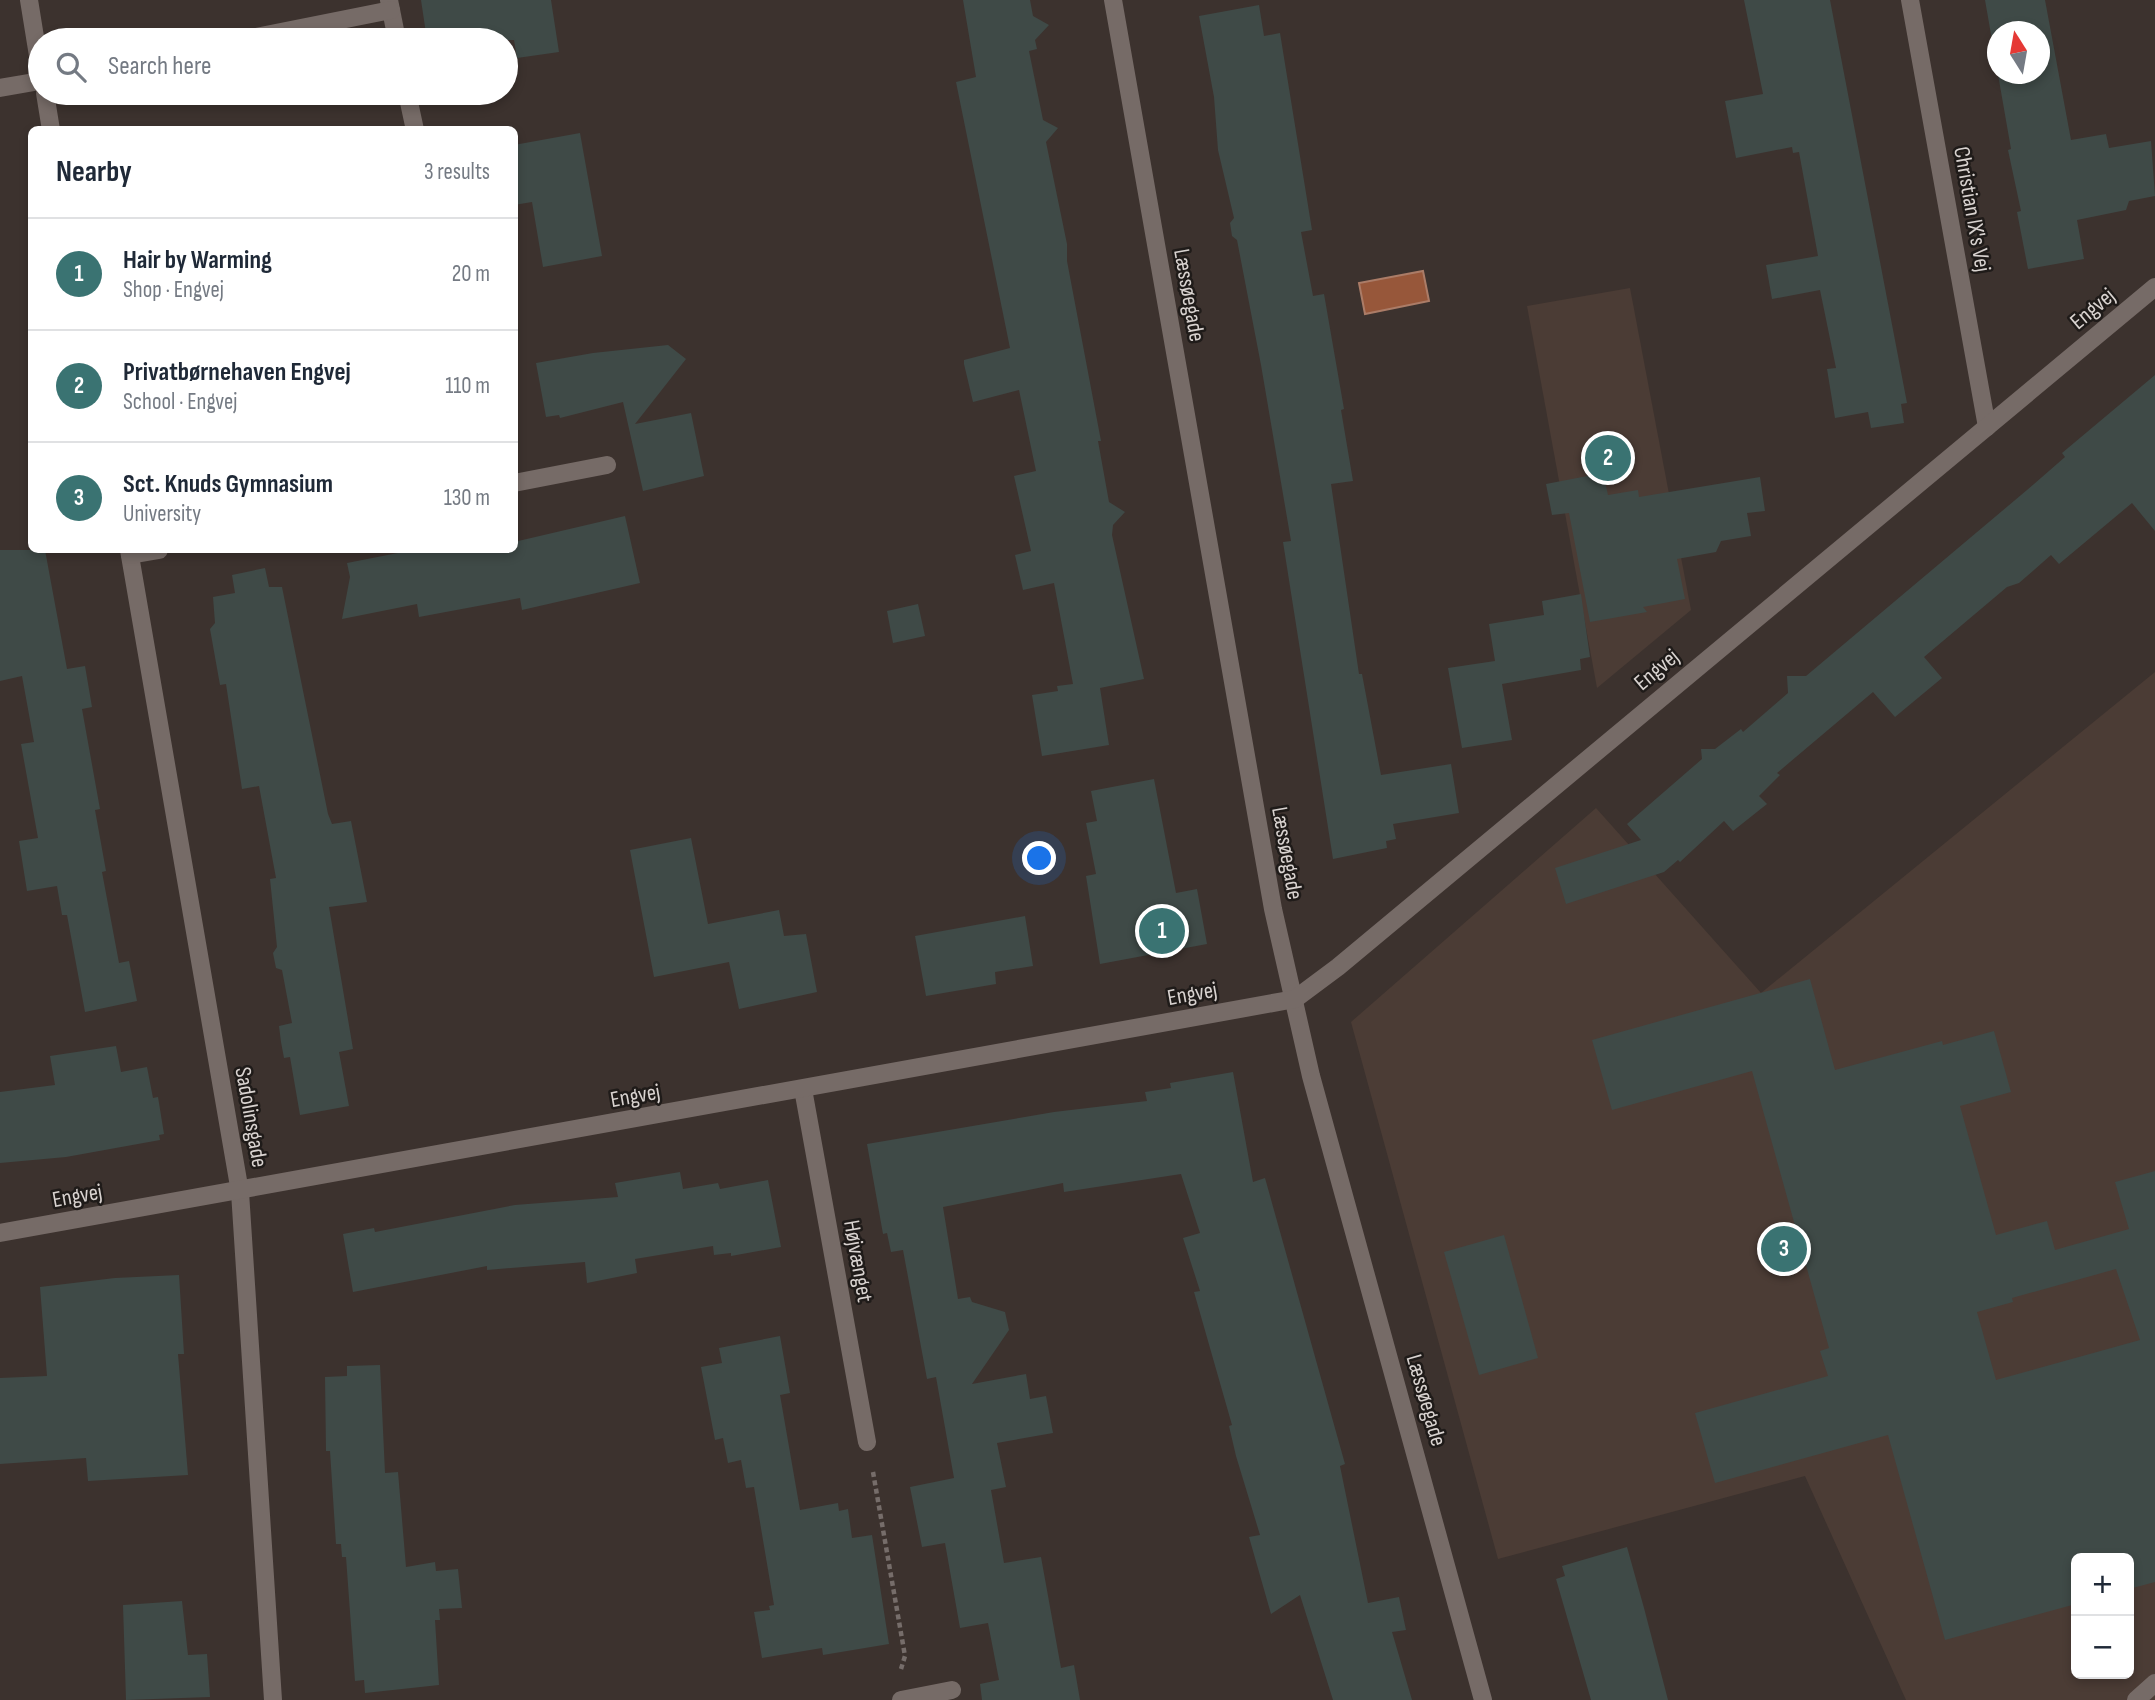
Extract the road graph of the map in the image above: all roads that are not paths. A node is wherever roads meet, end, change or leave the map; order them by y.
1 (29, 0) edge
2 (1113, 0) edge
3 (1910, 0) edge
4 (390, 5) edge
5 (34, 28) edge
6 (292, 28) edge
7 (395, 28) edge
8 (28, 83) edge
9 (0, 88) edge
10 (47, 105) edge
11 (410, 105) edge
12 (50, 126) edge
13 (414, 126) edge
14 (2155, 287) edge
15 (1987, 427) junction
16 (607, 465) dead end
17 (518, 482) edge
18 (129, 553) edge
19 (1295, 999) junction
20 (803, 1089) junction
21 (240, 1192) junction
22 (0, 1233) edge
23 (867, 1442) road end
24 (2155, 1683) edge
25 (952, 1690) dead end
26 (273, 1700) edge
27 (901, 1700) edge
28 (1483, 1700) edge
29 (2136, 1700) edge

1 - 5 street
2 - 19 street, Læssøegade
3 - 15 street, Christian IX's Vej
4 - 6 street
4 - 7 street
8 - 9 street
10 - 12 street
11 - 13 street
14 - 15 street, Engvej
15 - 19 street, Engvej
16 - 17 street
18 - 21 street, Sadolinsgade
19 - 20 street, Engvej
19 - 28 street, Læssøegade
20 - 21 street, Engvej
20 - 23 street, Højvænget
21 - 22 street, Engvej
21 - 26 street, Sadolinsgade
24 - 29 street
25 - 27 street

